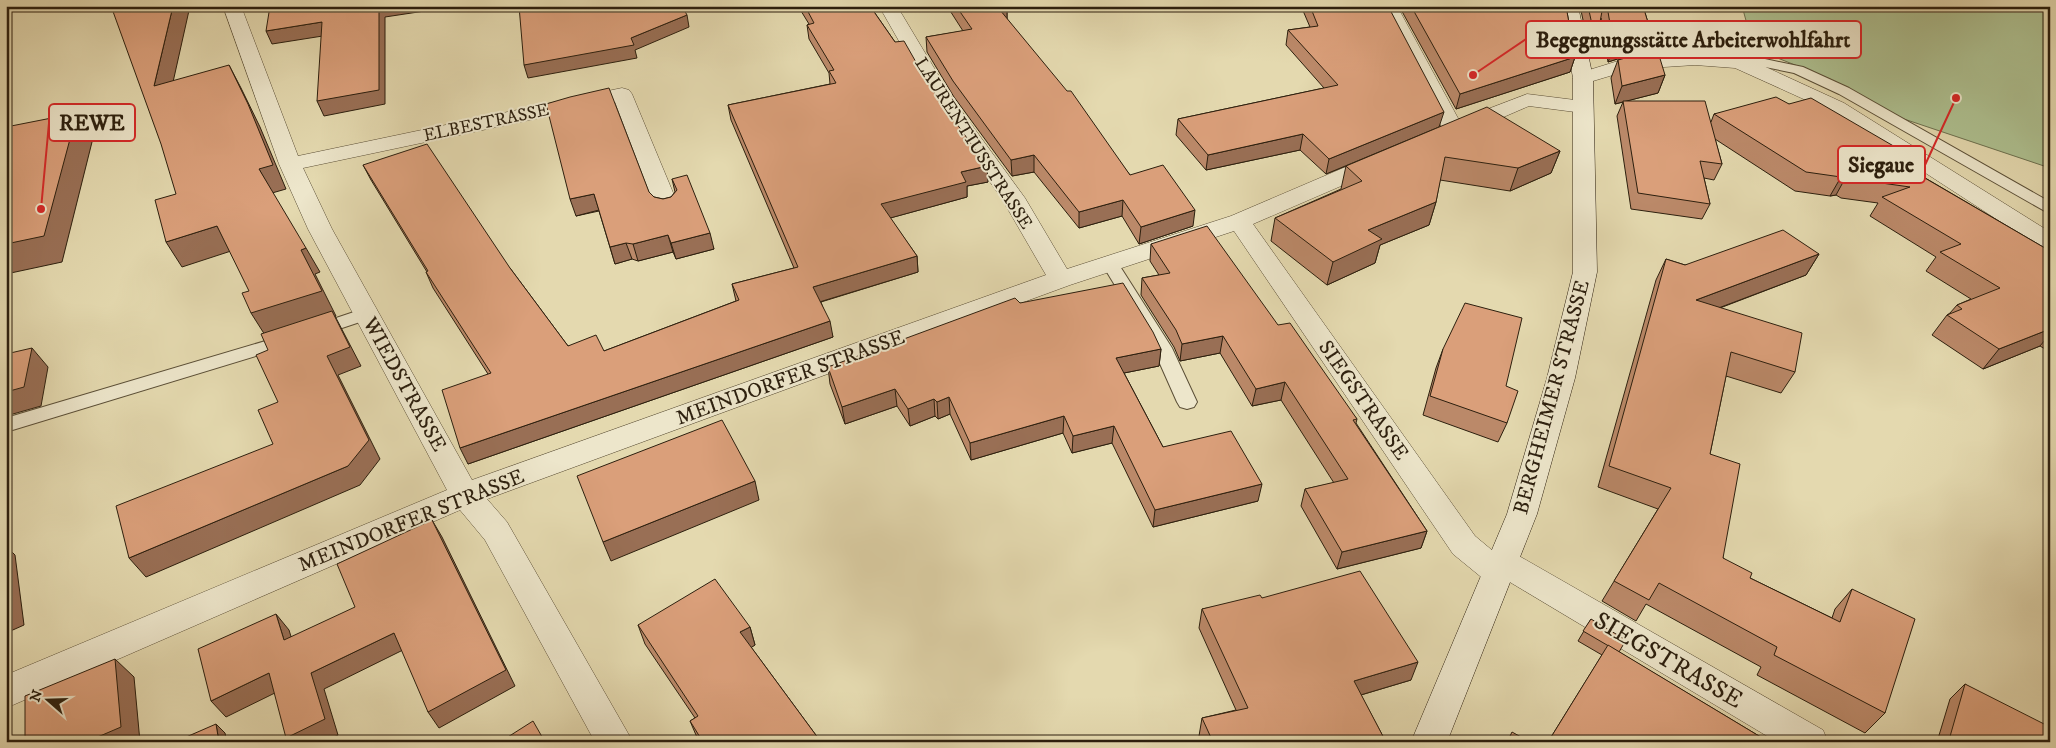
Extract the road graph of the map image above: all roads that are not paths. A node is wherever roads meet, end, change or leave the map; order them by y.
1 (232, 6) edge
2 (888, 6) edge
3 (1388, 6) edge
4 (1569, 6) edge
5 (1739, 62) junction
6 (1583, 78) junction
7 (1583, 107) junction
8 (1454, 130) junction
9 (1427, 141) edge
10 (1400, 153) edge
11 (290, 164) junction
12 (666, 207) edge
13 (2050, 209) edge
14 (1239, 220) junction
15 (2050, 243) edge
16 (1110, 264) junction
17 (1061, 279) junction
18 (366, 314) junction
19 (1187, 402) dead end
20 (6, 425) edge
21 (465, 495) junction
22 (1499, 566) junction
23 (6, 692) edge
24 (615, 742) edge
25 (1430, 742) edge
26 (1810, 742) edge

1 - 11 street, WIEDSTRASSE
2 - 17 street, LAURENTIUSSTRASSE
3 - 8 street
4 - 6 street, BERGHEIMER STRASSE
5 - 6 street
5 - 13 lane
5 - 15 street
6 - 7 street, BERGHEIMER STRASSE
7 - 8 street
7 - 22 street, BERGHEIMER STRASSE
8 - 9 street
10 - 14 street, MEINDORFER STRASSE
11 - 12 street, ELBESTRASSE
11 - 18 street, WIEDSTRASSE
14 - 16 street, MEINDORFER STRASSE
14 - 22 street, SIEGSTRASSE
16 - 17 street, MEINDORFER STRASSE
16 - 19 lane
17 - 21 street, MEINDORFER STRASSE
18 - 20 lane
18 - 21 street, WIEDSTRASSE
21 - 23 street, MEINDORFER STRASSE
21 - 24 street, WIEDSTRASSE
22 - 25 street, BERGHEIMER STRASSE
22 - 26 street, SIEGSTRASSE

